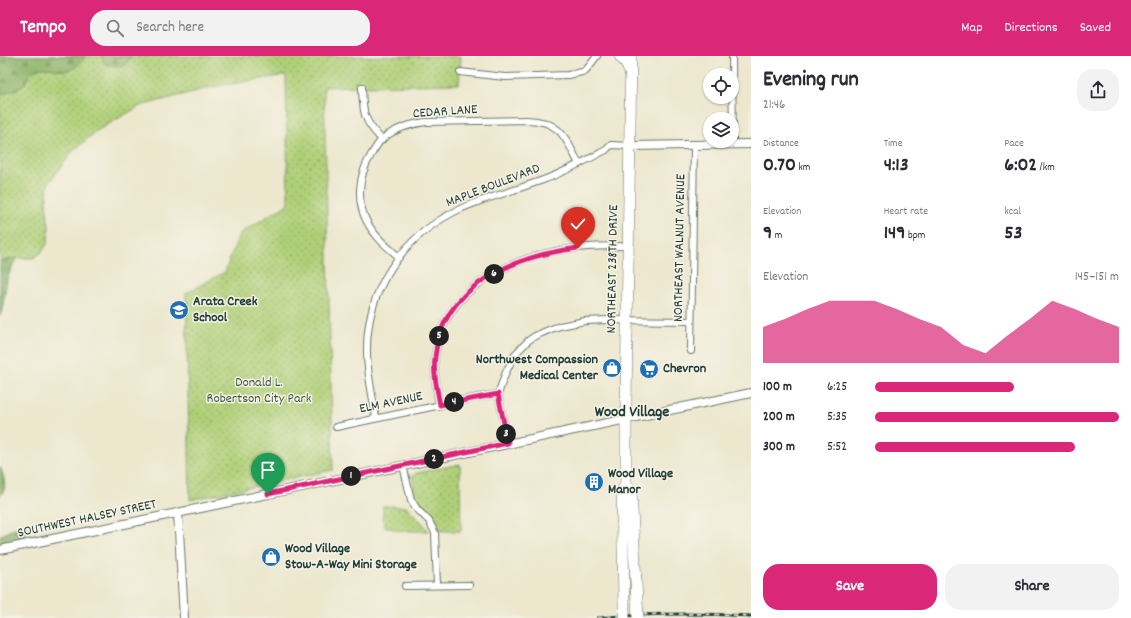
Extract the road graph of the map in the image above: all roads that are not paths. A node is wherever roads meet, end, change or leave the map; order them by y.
1 (597, 56) edge
2 (620, 56) edge
3 (631, 56) edge
4 (732, 56) edge
5 (460, 72) dead end
6 (630, 77) junction
7 (362, 87) dead end
8 (733, 112) edge
9 (382, 140) junction
10 (739, 144) edge
11 (751, 144) edge
12 (694, 145) junction
13 (703, 145) edge
14 (624, 146) junction
15 (579, 164) junction
16 (629, 246) junction
17 (399, 257) junction
18 (627, 321) junction
19 (691, 322) junction
20 (691, 351) dead end
21 (751, 392) edge
22 (498, 394) junction
23 (440, 405) junction
24 (376, 418) junction
25 (626, 419) junction
26 (336, 427) dead end
27 (508, 443) junction
28 (403, 465) junction
29 (626, 483) junction
30 (178, 513) junction
31 (0, 550) edge
32 (437, 585) junction
33 (469, 585) dead end
34 (405, 586) dead end
35 (184, 618) edge
36 (624, 618) edge
37 (638, 618) edge

1 - 5 street
2 - 6 highway
3 - 6 highway, NORTHEAST 238TH DRIVE
4 - 8 street
6 - 14 highway, NORTHEAST 238TH DRIVE
7 - 9 street
9 - 15 street, CEDAR LANE
9 - 17 street, CEDAR LANE
10 - 11 street
12 - 13 street
12 - 14 street
12 - 19 street, NORTHEAST WALNUT AVENUE
14 - 15 street, MAPLE BOULEVARD
14 - 16 highway, NORTHEAST 238TH DRIVE
15 - 17 street, MAPLE BOULEVARD
16 - 18 highway, NORTHEAST 238TH DRIVE
16 - 23 street
17 - 24 street, MAPLE BOULEVARD
18 - 19 street
18 - 22 street
18 - 25 highway, NORTHEAST 238TH DRIVE
19 - 20 street, NORTHEAST WALNUT AVENUE
21 - 25 street, SOUTHWEST HALSEY STREET
22 - 23 street, ELM AVENUE
22 - 27 street
23 - 24 street, ELM AVENUE
24 - 26 street, ELM AVENUE
25 - 27 street, SOUTHWEST HALSEY STREET
25 - 29 highway, NORTHEAST 238TH DRIVE
27 - 28 street, SOUTHWEST HALSEY STREET
28 - 30 street, SOUTHWEST HALSEY STREET
28 - 32 street
29 - 36 highway, NORTHEAST 238TH DRIVE, bridge
29 - 37 highway, NORTHEAST 238TH DRIVE, bridge
30 - 31 street, SOUTHWEST HALSEY STREET
30 - 35 street
32 - 33 street
32 - 34 street

